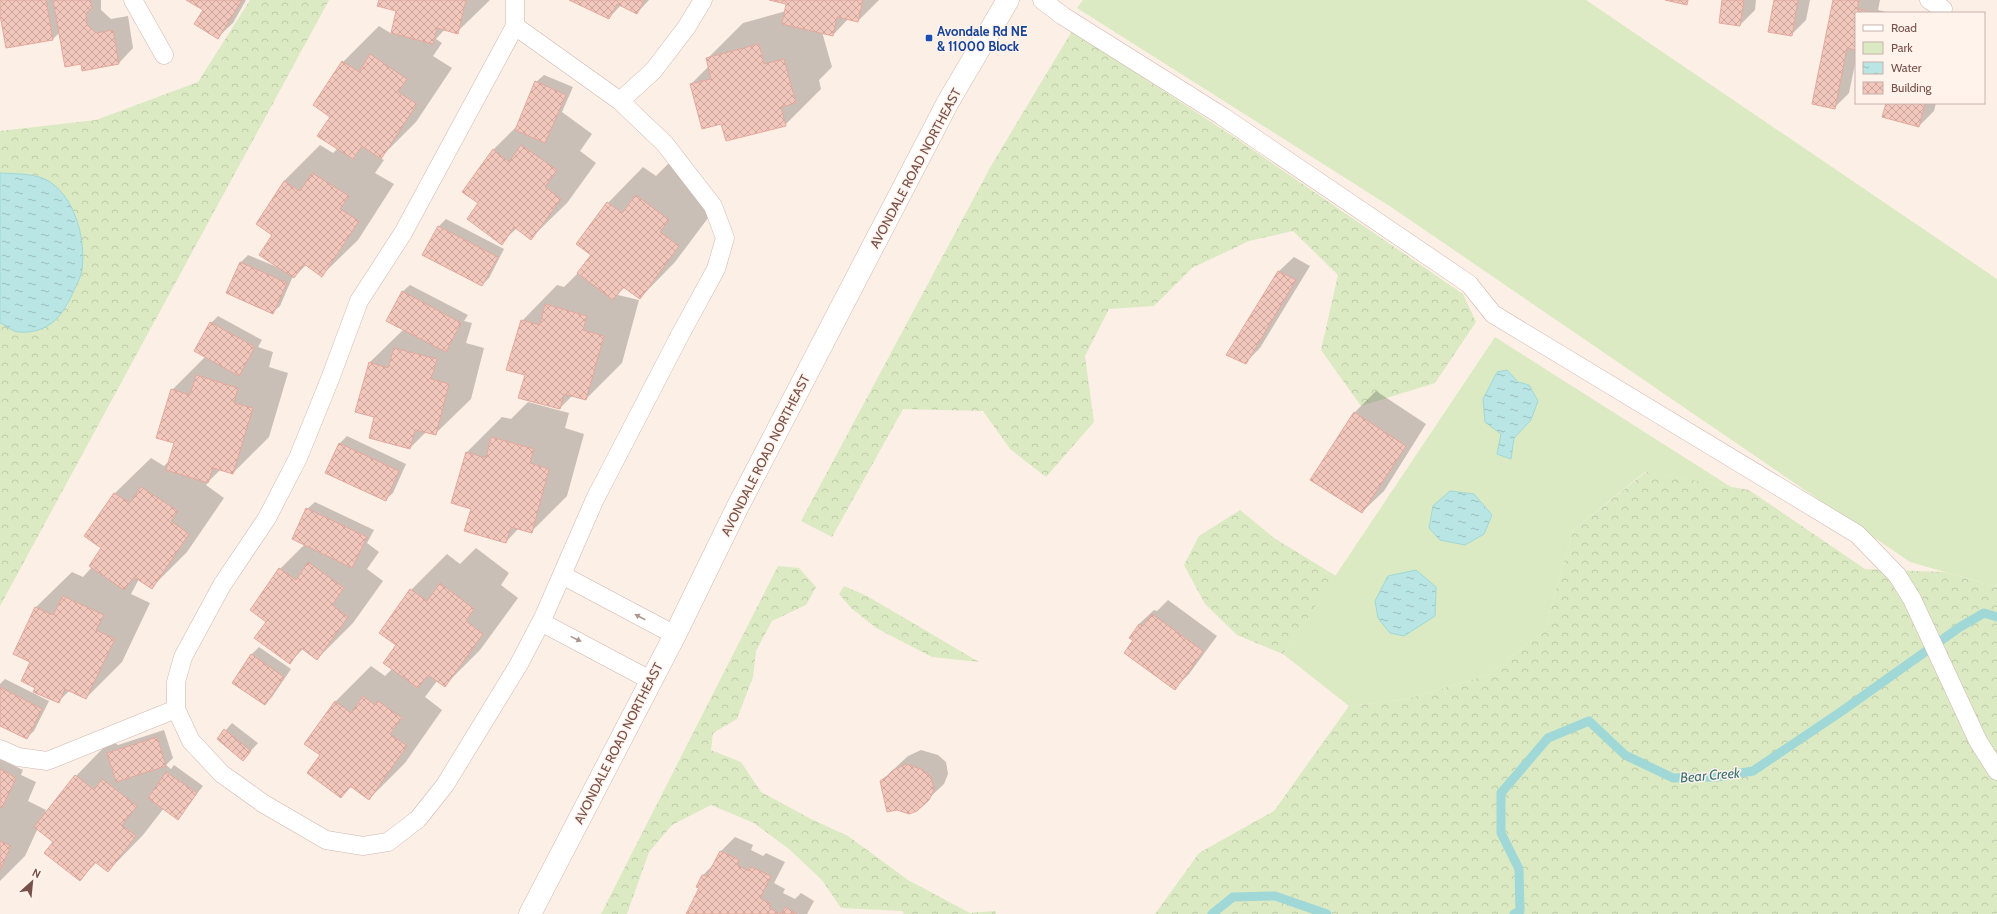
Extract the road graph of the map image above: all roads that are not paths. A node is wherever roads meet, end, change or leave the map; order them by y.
1 (133, 0) edge
2 (515, 0) edge
3 (703, 0) edge
4 (1008, 0) edge
5 (1042, 0) edge
6 (515, 26) junction
7 (164, 55) dead end
8 (620, 101) junction
9 (562, 575) junction
10 (541, 622) junction
11 (674, 635) junction
12 (650, 680) junction
13 (176, 709) junction
14 (0, 749) edge
15 (1997, 771) edge
16 (530, 914) edge

1 - 7 lane
2 - 6 lane
3 - 8 lane
4 - 11 main road, AVONDALE ROAD NORTHEAST
5 - 15 lane
6 - 8 lane
6 - 13 lane
8 - 9 lane
9 - 10 lane
11 -> 9 lane
10 -> 12 lane
10 - 13 lane
11 - 12 main road, AVONDALE ROAD NORTHEAST
12 - 16 main road, AVONDALE ROAD NORTHEAST
13 - 14 lane

